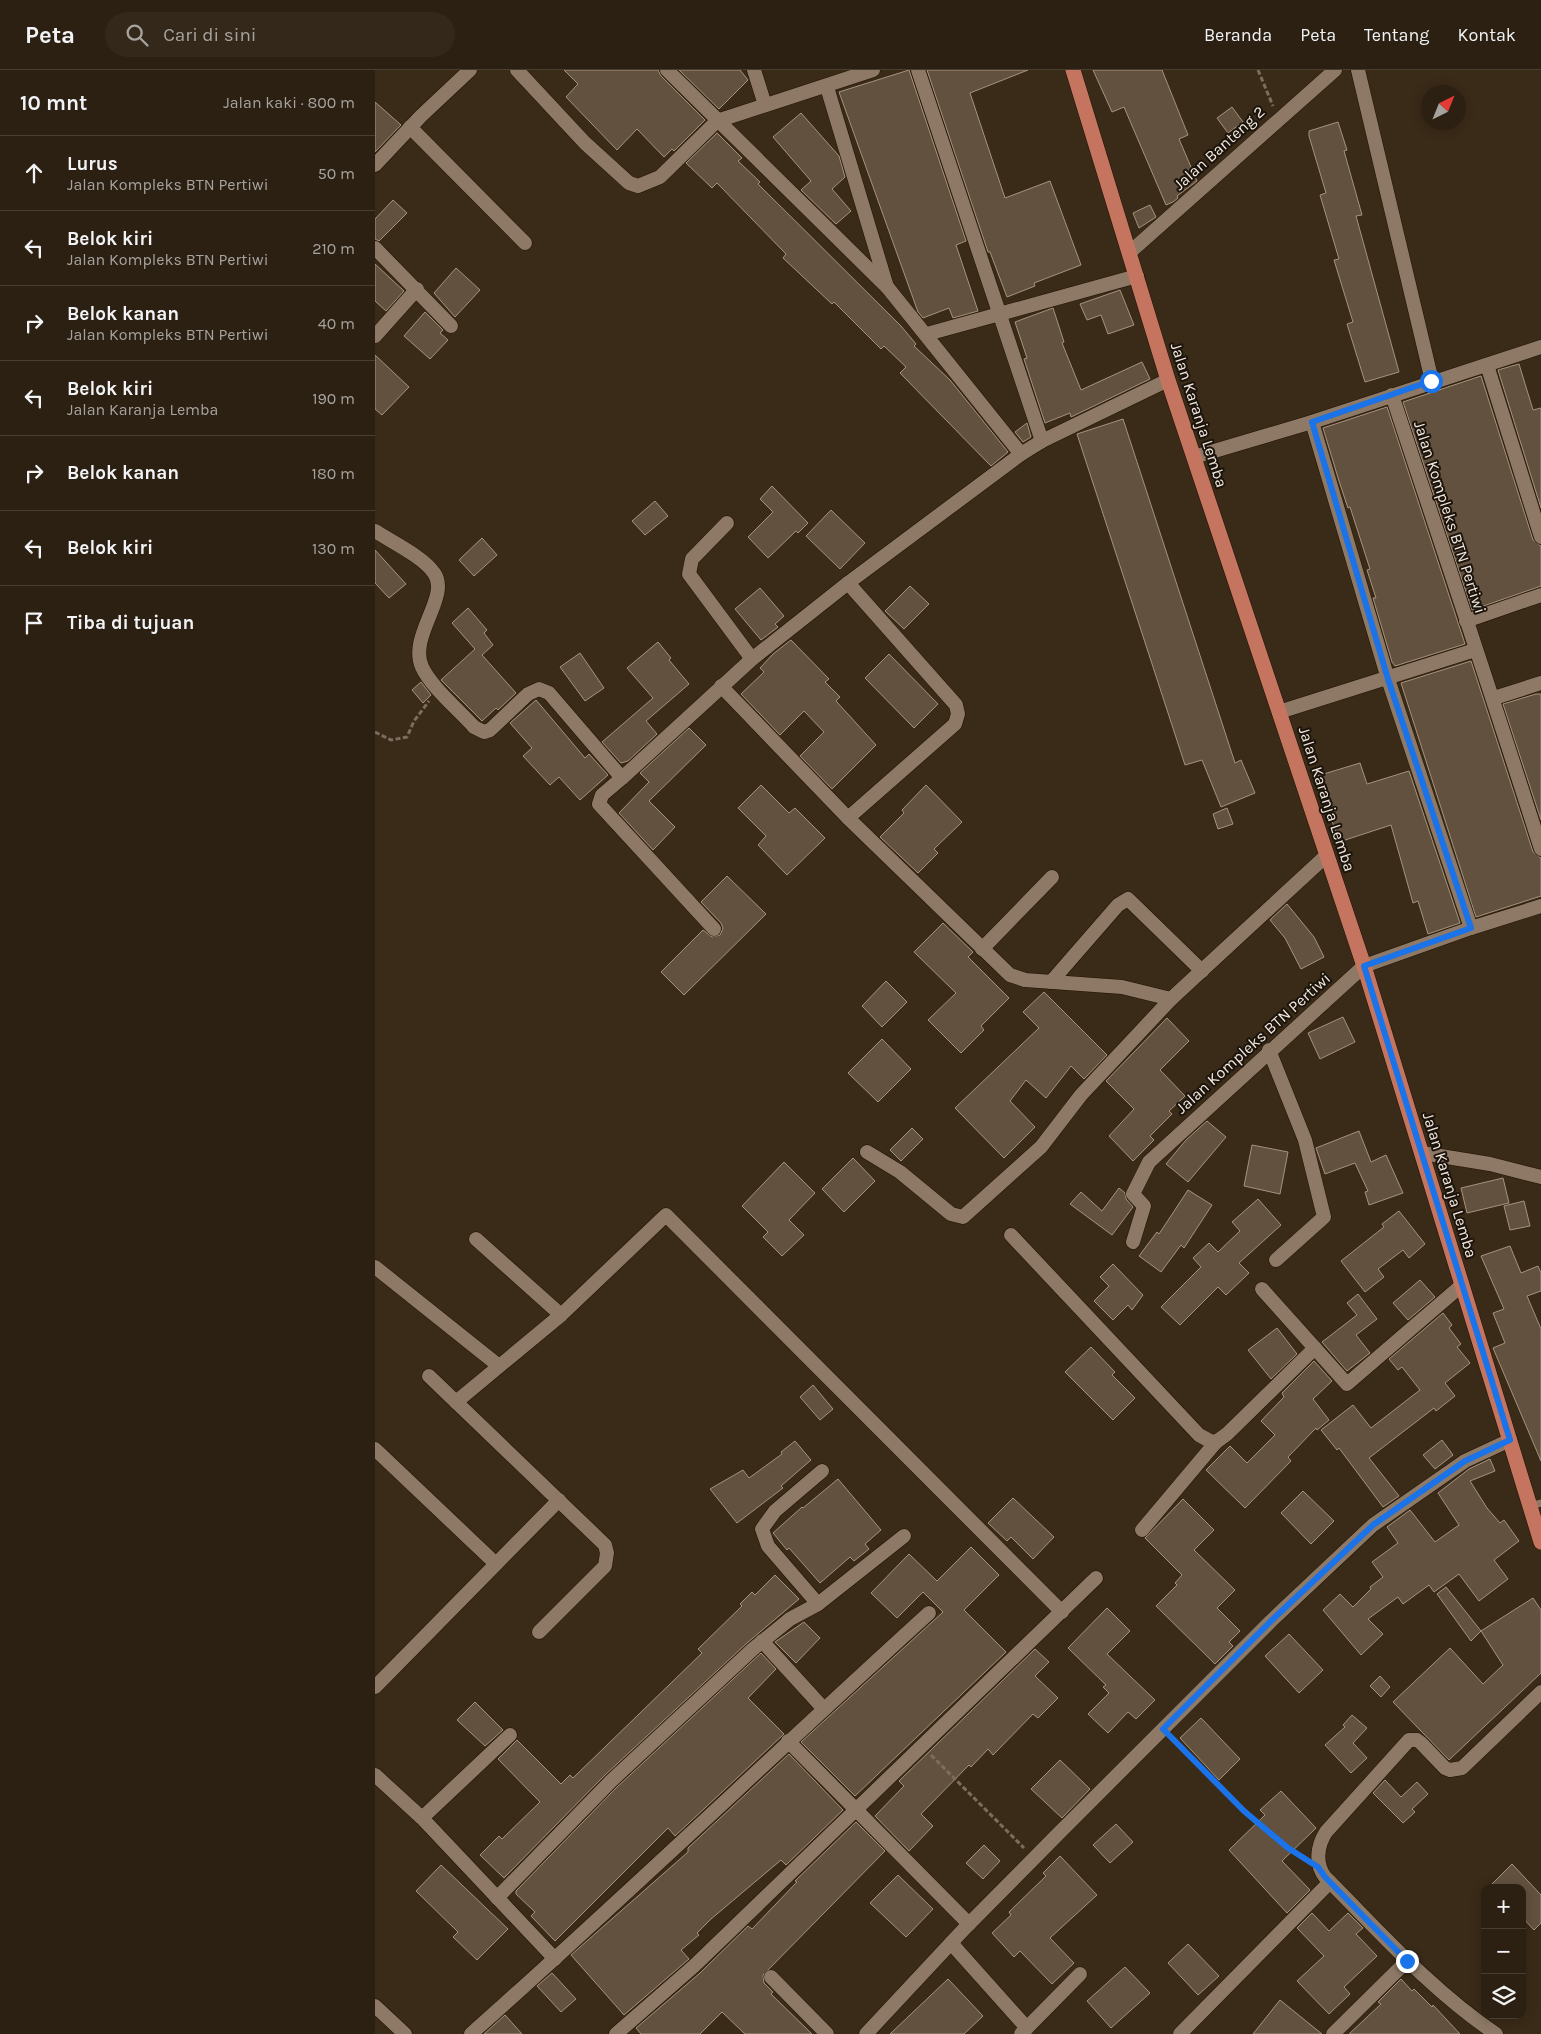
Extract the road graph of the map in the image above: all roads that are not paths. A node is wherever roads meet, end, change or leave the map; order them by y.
1 (470, 70) edge
2 (517, 70) edge
3 (667, 70) edge
4 (754, 70) edge
5 (873, 70) edge
6 (918, 70) edge
7 (1073, 70) edge
8 (1335, 70) edge
9 (1358, 70) edge
10 (827, 87) junction
11 (765, 105) junction
12 (717, 121) junction
13 (410, 127) junction
14 (375, 165) edge
15 (525, 243) dead end
16 (375, 248) edge
17 (1129, 253) junction
18 (1137, 276) junction
19 (888, 288) junction
20 (417, 289) junction
21 (1000, 313) junction
22 (451, 326) dead end
23 (927, 334) junction
24 (375, 336) edge
25 (1541, 348) edge
26 (1487, 365) junction
27 (1168, 380) junction
28 (1431, 381) junction
29 (1392, 395) junction
30 (1312, 422) junction
31 (1042, 441) junction
32 (1021, 454) junction
33 (1194, 457) junction
34 (727, 524) dead end
35 (375, 531) edge
36 (1541, 537) edge
37 (848, 583) junction
38 (1541, 595) edge
39 (1466, 621) junction
40 (1475, 650) junction
41 (752, 659) junction
42 (1388, 679) junction
43 (1541, 683) edge
44 (721, 686) junction
45 (1494, 698) junction
46 (1279, 712) junction
47 (621, 778) junction
48 (848, 818) junction
49 (1541, 849) edge
50 (1327, 855) junction
51 (1052, 877) dead end
52 (1541, 906) edge
53 (1471, 928) junction
54 (713, 929) dead end
55 (982, 949) junction
56 (1364, 966) junction
57 (1202, 971) junction
58 (1051, 982) junction
59 (1171, 999) junction
60 (1269, 1050) junction
61 (867, 1152) dead end
62 (1422, 1153) junction
63 (1541, 1177) edge
64 (1011, 1236) dead end
65 (476, 1239) dead end
66 (1133, 1242) dead end
67 (1276, 1260) dead end
68 (375, 1267) edge
69 (1462, 1284) junction
70 (1262, 1289) dead end
71 (561, 1316) junction
72 (1315, 1348) junction
73 (499, 1366) junction
74 (429, 1376) dead end
75 (456, 1402) junction
76 (1510, 1440) junction
77 (1216, 1442) junction
78 (375, 1449) edge
79 (822, 1471) dead end
80 (559, 1500) junction
81 (1536, 1505) edge
82 (1142, 1530) dead end
83 (904, 1536) dead end
84 (1541, 1542) edge
85 (496, 1564) junction
86 (1095, 1578) dead end
87 (818, 1604) junction
88 (1063, 1612) junction
89 (929, 1613) dead end
90 (539, 1632) dead end
91 (761, 1641) junction
92 (375, 1687) edge
93 (1541, 1692) edge
94 (823, 1708) junction
95 (510, 1735) dead end
96 (788, 1741) junction
97 (375, 1775) edge
98 (855, 1810) junction
99 (422, 1818) junction
100 (1330, 1882) junction
101 (497, 1898) junction
102 (969, 1924) junction
103 (951, 1943) junction
104 (555, 1959) junction
105 (1407, 1961) junction
106 (1080, 1974) dead end
107 (771, 1977) dead end
108 (375, 2006) edge
109 (1024, 2031) edge
110 (405, 2034) edge
111 (471, 2034) edge
112 (616, 2034) edge
113 (827, 2034) edge
114 (866, 2034) edge
115 (1179, 2034) edge
116 (1333, 2034) edge
117 (1496, 2034) edge

1 - 13 street
2 - 12 street
3 - 12 street
4 - 11 street
5 - 10 street
6 - 21 street
7 - 17 main road, Jalan Karanja Lemba
8 - 17 street, Jalan Banteng 2
9 - 28 street
10 - 11 street
10 - 19 street
11 - 12 street
12 - 19 street
13 - 14 street
13 - 15 street
16 - 20 street
17 - 18 main road, Jalan Karanja Lemba
18 - 21 street
18 - 27 main road, Jalan Karanja Lemba
19 - 23 street
20 - 22 street
20 - 24 street
21 - 23 street
21 - 31 street
23 - 32 street
25 - 26 street
26 - 28 street
26 - 36 street
27 - 31 street
27 - 33 main road, Jalan Karanja Lemba
28 - 29 street
29 - 30 street
29 - 39 street, Jalan Kompleks BTN Pertiwi
30 - 33 street
30 - 42 street
31 - 32 street
32 - 37 street
33 - 46 main road, Jalan Karanja Lemba
34 - 41 street
35 - 47 street
37 - 41 street
37 - 48 street
38 - 39 street
39 - 40 street, Jalan Kompleks BTN Pertiwi
40 - 42 street
40 - 45 street, Jalan Kompleks BTN Pertiwi
41 - 44 street
42 - 46 street
42 - 53 street
43 - 45 street
44 - 47 street
44 - 48 street
45 - 49 street, Jalan Kompleks BTN Pertiwi
46 - 50 main road, Jalan Karanja Lemba
47 - 54 street
48 - 55 street
50 - 56 main road, Jalan Karanja Lemba
50 - 57 street
51 - 55 street
52 - 53 street, Jalan Kompleks BTN Pertiwi
53 - 56 street, Jalan Kompleks BTN Pertiwi
55 - 58 street
56 - 60 street, Jalan Kompleks BTN Pertiwi
56 - 62 main road, Jalan Karanja Lemba
57 - 58 street
57 - 59 street
58 - 59 street
59 - 61 street
60 - 66 street, Jalan Kompleks BTN Pertiwi
60 - 67 street
62 - 63 street
62 - 69 main road, Jalan Karanja Lemba
64 - 77 street
65 - 71 street
68 - 73 street
69 - 72 street
69 - 76 main road, Jalan Karanja Lemba
70 - 72 street
71 - 73 street
71 - 88 street
72 - 77 street
73 - 75 street
74 - 75 street
75 - 80 street
76 - 81 main road, Jalan Karanja Lemba
76 - 102 street
77 - 82 street
78 - 85 street
79 - 87 street
80 - 85 street
80 - 90 street
81 - 84 main road, Jalan Karanja Lemba
83 - 87 street
85 - 92 street
86 - 88 street
87 - 91 street
88 - 98 street
89 - 94 street
91 - 94 street
91 - 101 street
93 - 100 street
94 - 96 street
95 - 99 street
96 - 98 street
96 - 104 street
97 - 99 street
98 - 102 street
98 - 112 street
99 - 101 street
100 - 105 street
100 - 115 street
101 - 104 street
102 - 103 street
103 - 109 street
103 - 114 street
104 - 111 street
105 - 116 street
105 - 117 street
106 - 109 street
107 - 113 street
108 - 110 street

